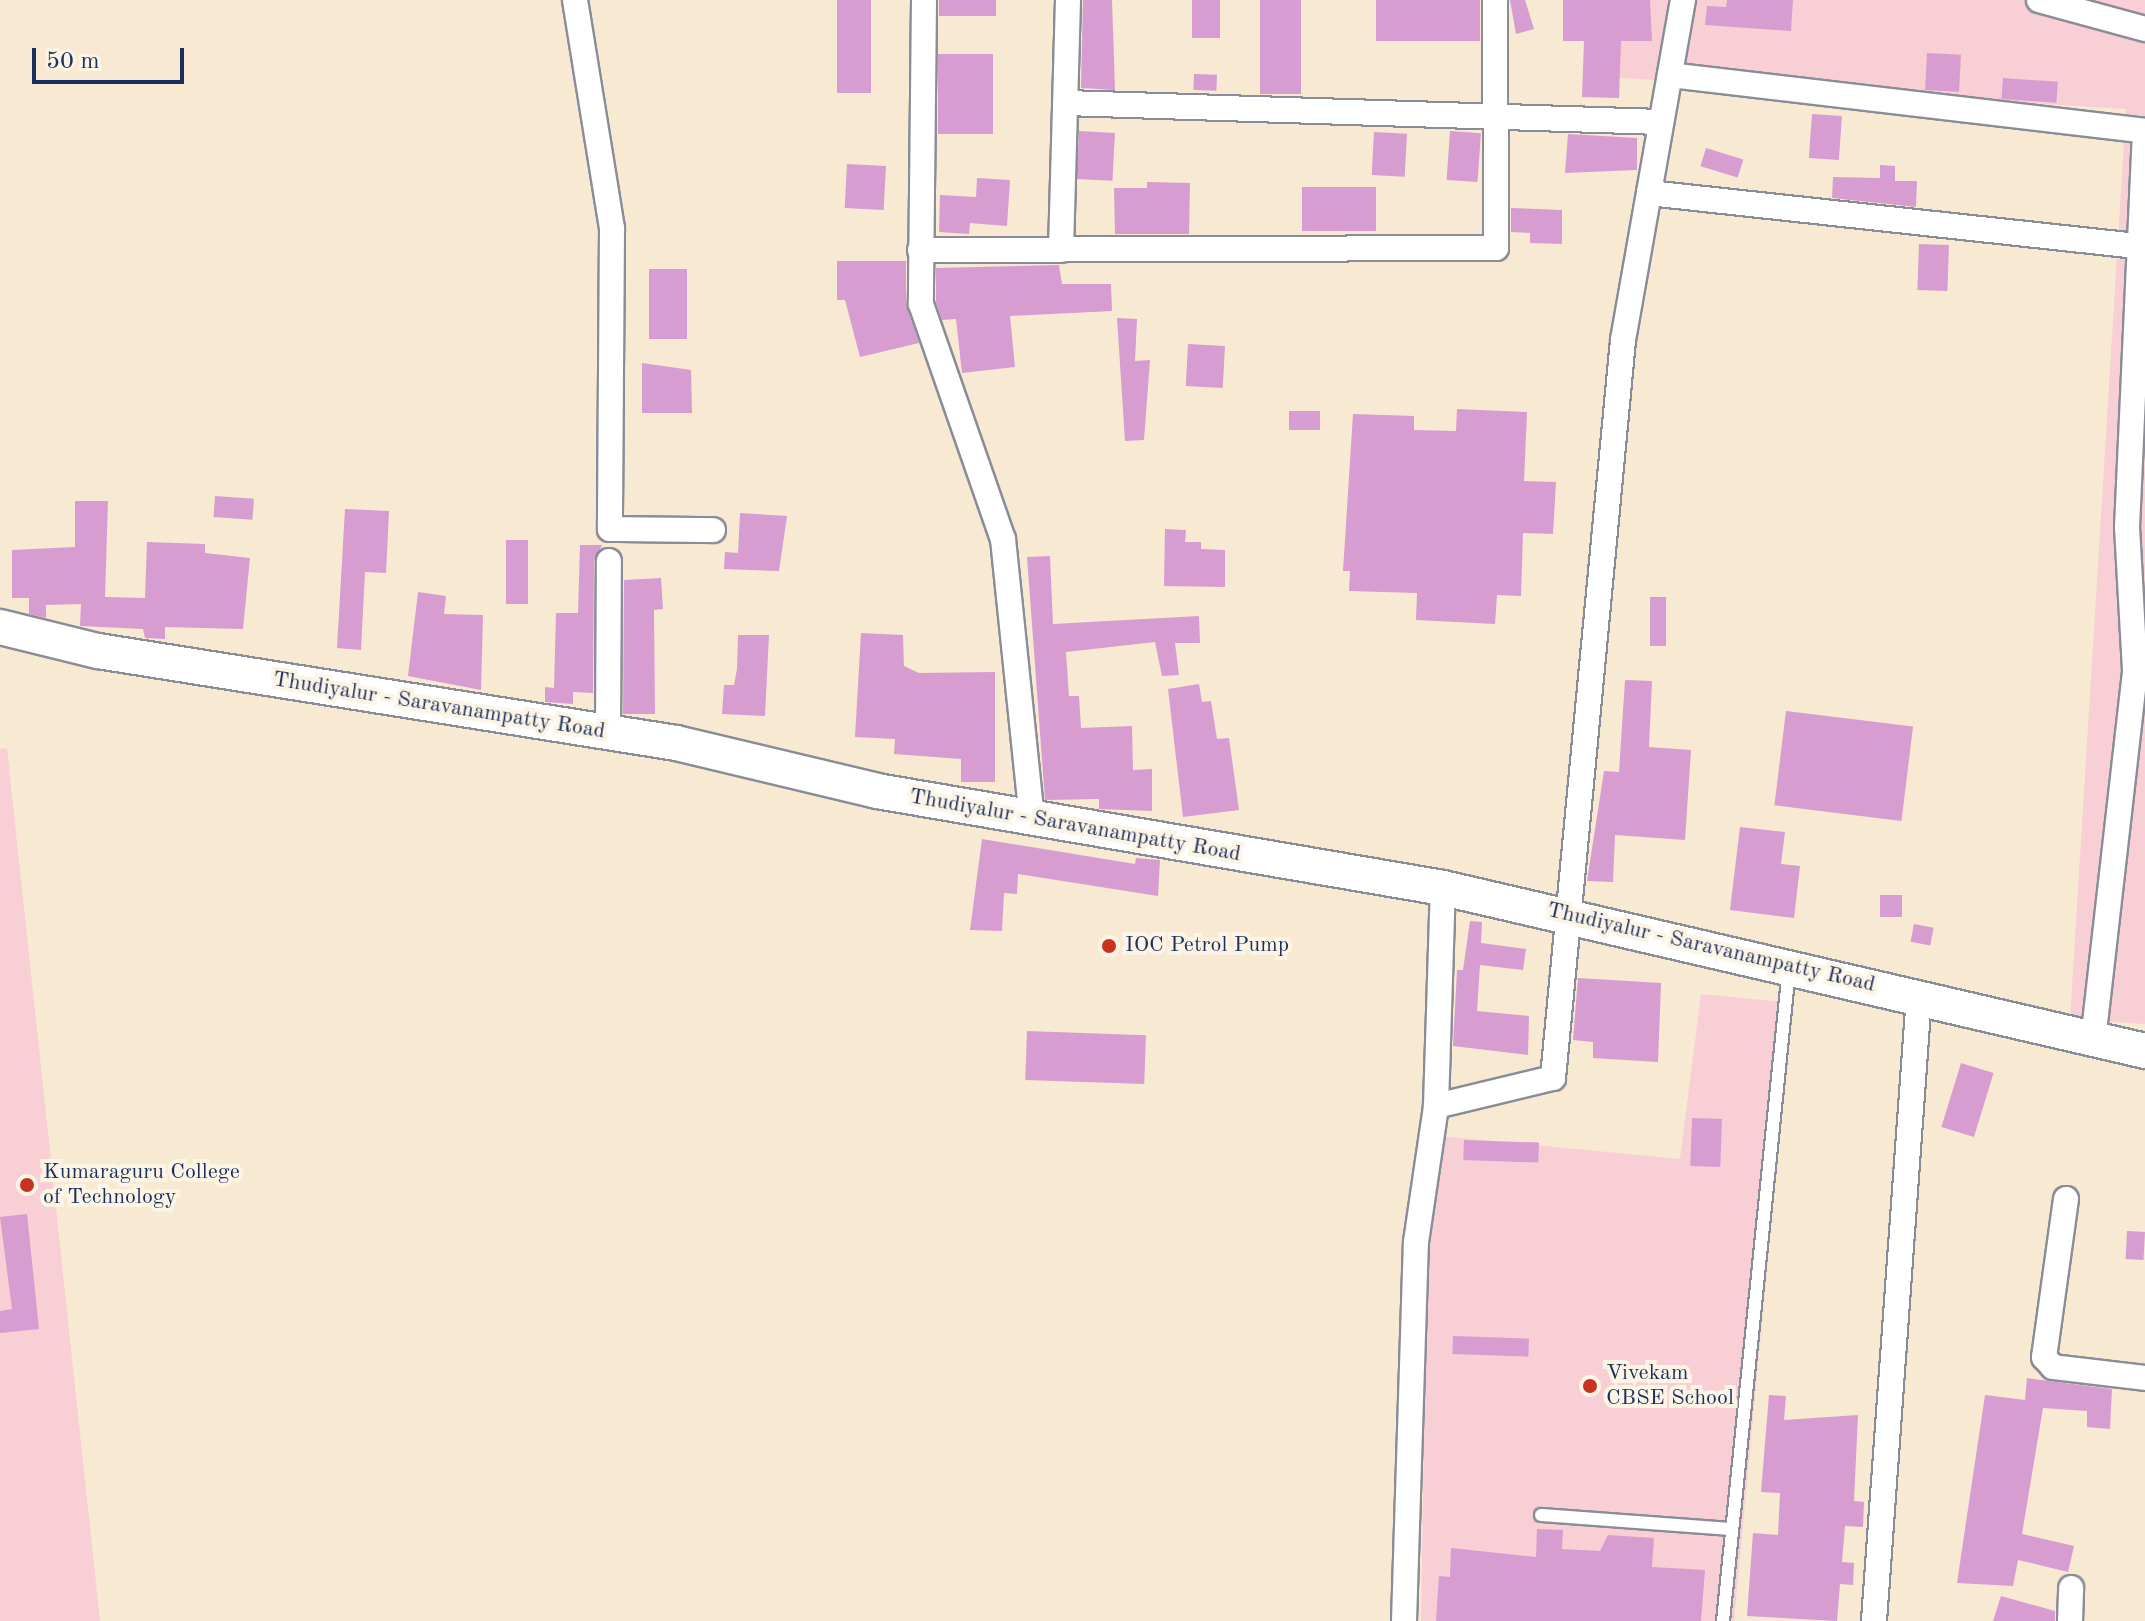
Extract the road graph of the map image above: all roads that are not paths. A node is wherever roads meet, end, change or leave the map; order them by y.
1 (575, 0) edge
2 (924, 0) edge
3 (1068, 0) edge
4 (1495, 0) edge
5 (1683, 0) edge
6 (2039, 0) edge
7 (2145, 29) edge
8 (1670, 75) junction
9 (1066, 103) junction
10 (1496, 112) junction
11 (1661, 122) junction
12 (1649, 193) junction
13 (2137, 246) junction
14 (920, 250) junction
15 (1061, 250) junction
16 (713, 530) dead end
17 (609, 561) dead end
18 (0, 627) edge
19 (608, 733) junction
20 (1032, 819) junction
21 (1443, 888) junction
22 (1572, 917) junction
23 (1789, 966) junction
24 (1919, 996) junction
25 (2093, 1039) junction
26 (2145, 1051) edge
27 (1436, 1106) junction
28 (2066, 1199) dead end
29 (2145, 1378) edge
30 (1541, 1515) dead end
31 (1731, 1529) junction
32 (2071, 1588) dead end
33 (1404, 1621) edge
34 (1723, 1621) edge
35 (1874, 1621) edge
36 (2070, 1621) edge

1 - 16 street
2 - 14 street
3 - 9 street
4 - 10 street
5 - 8 street
6 - 7 street
8 - 11 street
8 - 13 street
9 - 10 street
9 - 15 street
10 - 11 street
10 - 15 street
11 - 12 street
12 - 13 street
12 - 22 street
13 - 25 street
14 - 15 street
14 - 20 street
17 - 19 street
18 - 19 main road, Thudiyalur - Saravanampatty Road
19 - 20 main road, Thudiyalur - Saravanampatty Road
20 - 21 main road, Thudiyalur - Saravanampatty Road
21 - 22 main road, Thudiyalur - Saravanampatty Road
21 - 27 street
22 - 23 main road, Thudiyalur - Saravanampatty Road
22 - 27 street
23 - 24 main road, Thudiyalur - Saravanampatty Road
23 - 31 lane
24 - 25 main road, Thudiyalur - Saravanampatty Road
24 - 35 street
25 - 26 main road, Thudiyalur - Saravanampatty Road
27 - 33 street
28 - 29 street
30 - 31 lane
31 - 34 lane
32 - 36 street

